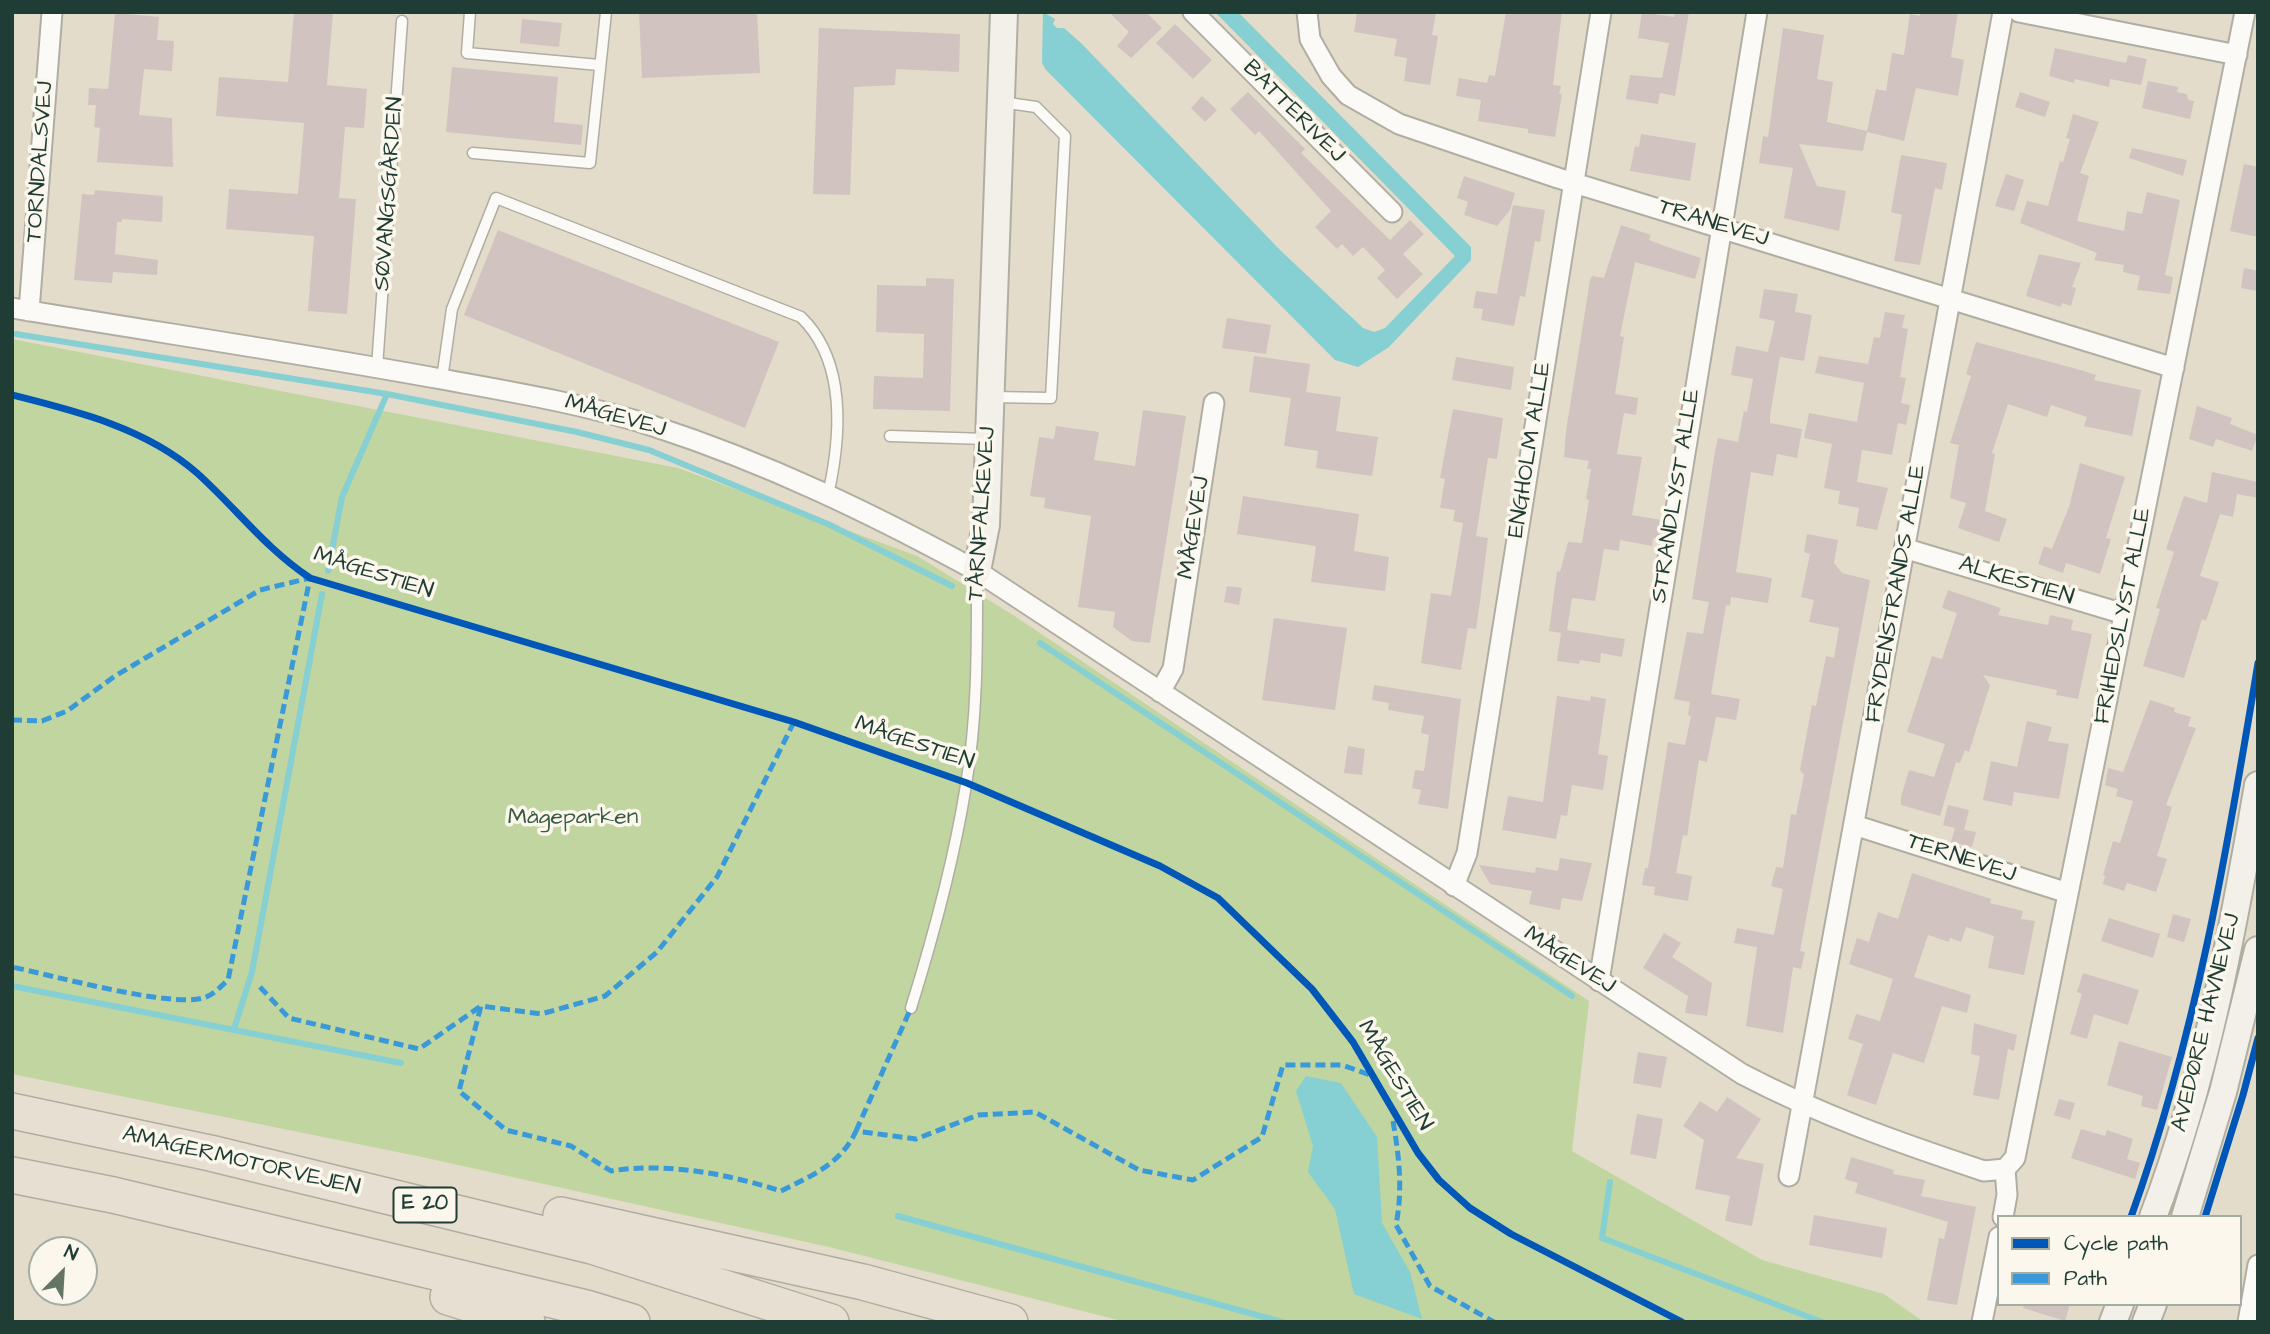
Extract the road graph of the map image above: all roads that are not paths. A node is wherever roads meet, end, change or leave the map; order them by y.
1 (52, 12) edge
2 (470, 12) edge
3 (606, 12) edge
4 (1004, 12) edge
5 (1193, 12) edge
6 (1307, 12) edge
7 (1601, 12) edge
8 (1757, 12) edge
9 (2003, 12) edge
10 (2020, 12) edge
11 (2245, 12) edge
12 (402, 21) dead end
13 (2237, 55) junction
14 (599, 65) junction
15 (1001, 102) junction
16 (473, 153) dead end
17 (1573, 182) junction
18 (1392, 212) dead end
19 (1721, 226) junction
20 (1950, 301) junction
21 (21, 310) edge
22 (377, 367) junction
23 (2174, 368) junction
24 (442, 379) junction
25 (990, 397) junction
26 (1214, 403) dead end
27 (890, 436) dead end
28 (989, 439) junction
29 (828, 495) junction
30 (1907, 549) junction
31 (977, 571) junction
32 (2124, 614) junction
33 (1160, 692) junction
34 (2258, 785) edge
35 (1854, 825) junction
36 (1454, 886) junction
37 (2068, 893) junction
38 (2258, 950) edge
39 (1599, 981) junction
40 (912, 1008) dead end
41 (1801, 1105) junction
42 (12, 1111) edge
43 (210, 1153) junction
44 (2005, 1169) junction
45 (12, 1175) edge
46 (1789, 1176) dead end
47 (113, 1195) junction
48 (2003, 1215) edge
49 (2154, 1215) edge
50 (2186, 1215) edge
51 (1997, 1247) edge
52 (2258, 1265) edge
53 (527, 1322) edge
54 (632, 1322) edge
55 (831, 1322) edge
56 (1010, 1322) edge
57 (1982, 1322) edge
58 (2248, 1322) edge

1 - 21 street, TORNDALSVEJ
2 - 14 lane
3 - 14 lane
4 - 15 street, TÅRNFALKEVEJ
5 - 18 street, BATTERIVEJ
6 - 17 street, TRANEVEJ
7 - 17 street, ENGHOLM ALLE
8 - 19 street, STRANDLYST ALLE
9 - 20 street, FRYDENSTRANDS ALLE
10 - 13 street
11 - 13 street, FRIHEDSLYST ALLE
12 - 22 lane, SØVANGSGÅRDEN
13 - 23 street, FRIHEDSLYST ALLE
14 - 16 lane
15 - 25 street, TÅRNFALKEVEJ
15 - 25 lane
17 - 19 street, TRANEVEJ
17 - 36 street, ENGHOLM ALLE
19 - 20 street, TRANEVEJ
19 - 39 street, STRANDLYST ALLE
20 - 23 street, TRANEVEJ
20 - 30 street, FRYDENSTRANDS ALLE
21 - 22 street, MÅGEVEJ
22 - 24 street, MÅGEVEJ
23 - 32 street, FRIHEDSLYST ALLE
24 - 29 street, MÅGEVEJ
24 - 29 lane
25 - 28 street, TÅRNFALKEVEJ
26 - 33 street, MÅGEVEJ
27 - 28 lane
28 - 31 street, TÅRNFALKEVEJ
29 - 31 street, MÅGEVEJ
30 - 32 street, ALKESTIEN
30 - 35 street, FRYDENSTRANDS ALLE
31 - 33 street, MÅGEVEJ
31 - 40 lane, TÅRNFALKEVEJ
32 - 37 street, FRIHEDSLYST ALLE
33 - 36 street, MÅGEVEJ
34 - 49 street, AVEDØRE HAVNEVEJ
35 - 37 street, TERNEVEJ
35 - 41 street, FRYDENSTRANDS ALLE
36 - 39 street, MÅGEVEJ
37 - 44 street, FRIHEDSLYST ALLE
38 - 50 street, AVEDØRE HAVNEVEJ
39 - 41 street, MÅGEVEJ
41 - 44 street, MÅGEVEJ
41 - 46 street, FRYDENSTRANDS ALLE
42 - 43 highway, AMAGERMOTORVEJEN / E 20
43 - 55 highway, AMAGERMOTORVEJEN / E 20
43 - 56 highway
44 - 48 street, FRIHEDSLYST ALLE
45 - 47 highway
47 - 53 highway
47 - 54 highway
51 - 57 street
52 - 58 street

